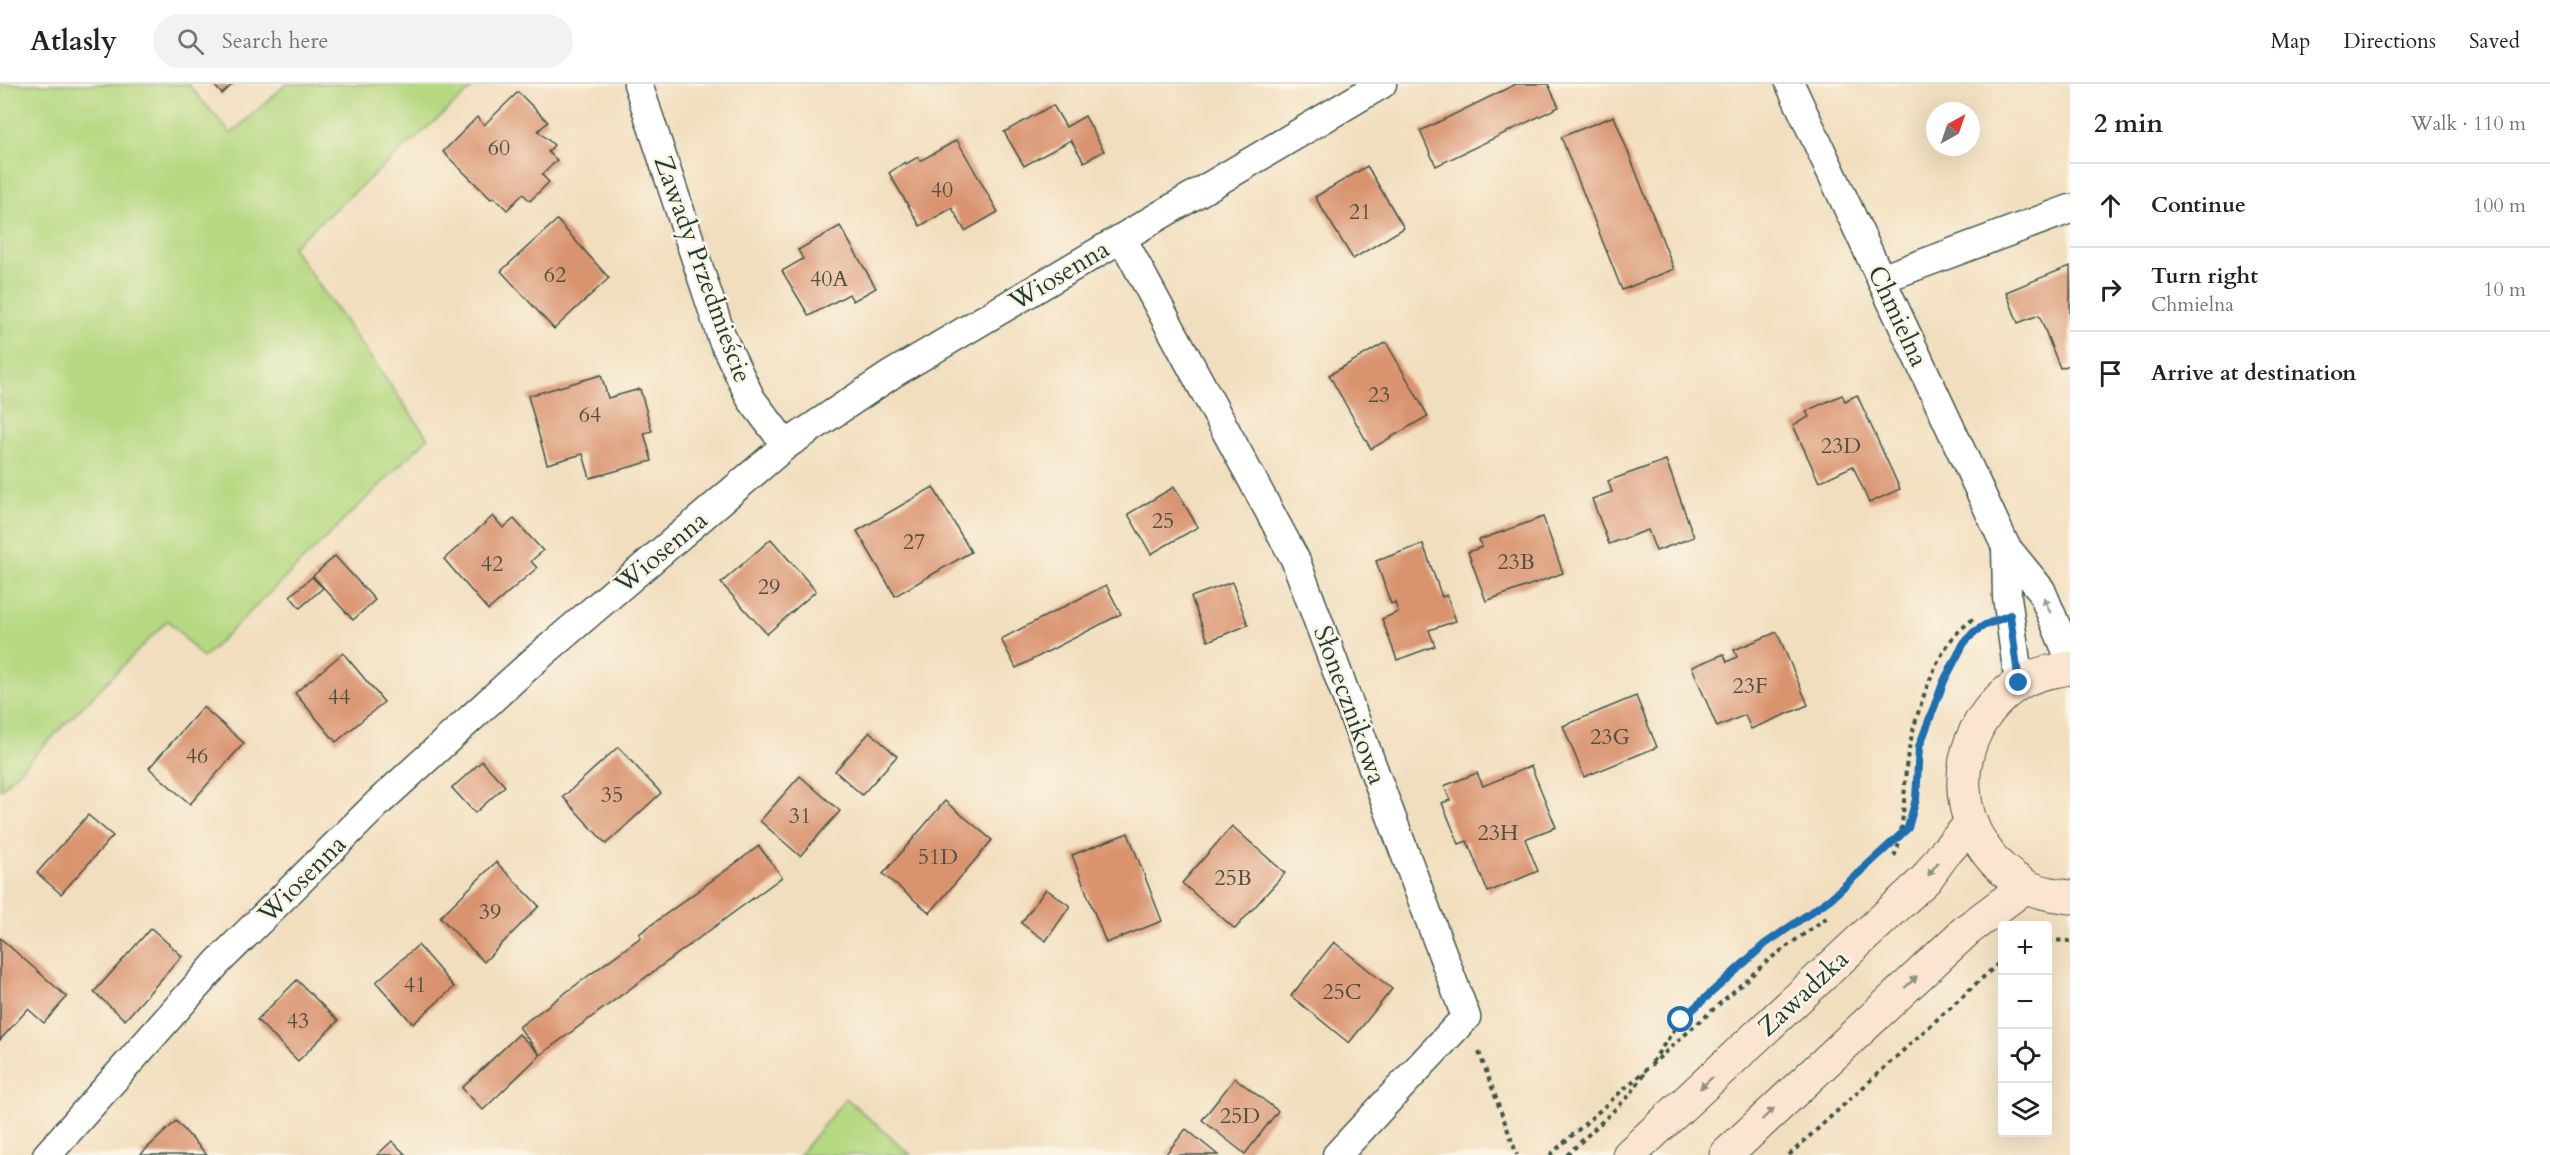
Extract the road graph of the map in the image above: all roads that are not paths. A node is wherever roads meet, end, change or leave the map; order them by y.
1 (638, 84) edge
2 (1382, 84) edge
3 (1790, 84) edge
4 (2070, 209) edge
5 (1122, 238) junction
6 (1881, 279) junction
7 (786, 445) junction
8 (2006, 547) junction
9 (2070, 659) edge
10 (2070, 668) edge
11 (2019, 683) junction
12 (1970, 825) junction
13 (2026, 886) junction
14 (2070, 897) edge
15 (47, 1155) edge
16 (1337, 1155) edge
17 (1629, 1155) edge
18 (1726, 1155) edge

1 - 7 street, Zawady Przedmieście
2 - 5 street, Wiosenna
3 - 6 street, Chmielna
4 - 6 street
5 - 7 street, Wiosenna
5 - 16 street, Słonecznikowa
6 - 8 street, Chmielna
7 - 15 street, Wiosenna
9 -> 8 street, Chmielna
8 - 11 street, Chmielna
10 - 11 street
11 - 12 street
12 - 13 street
12 -> 17 street, Zawadzka
13 - 14 street
18 -> 13 street

